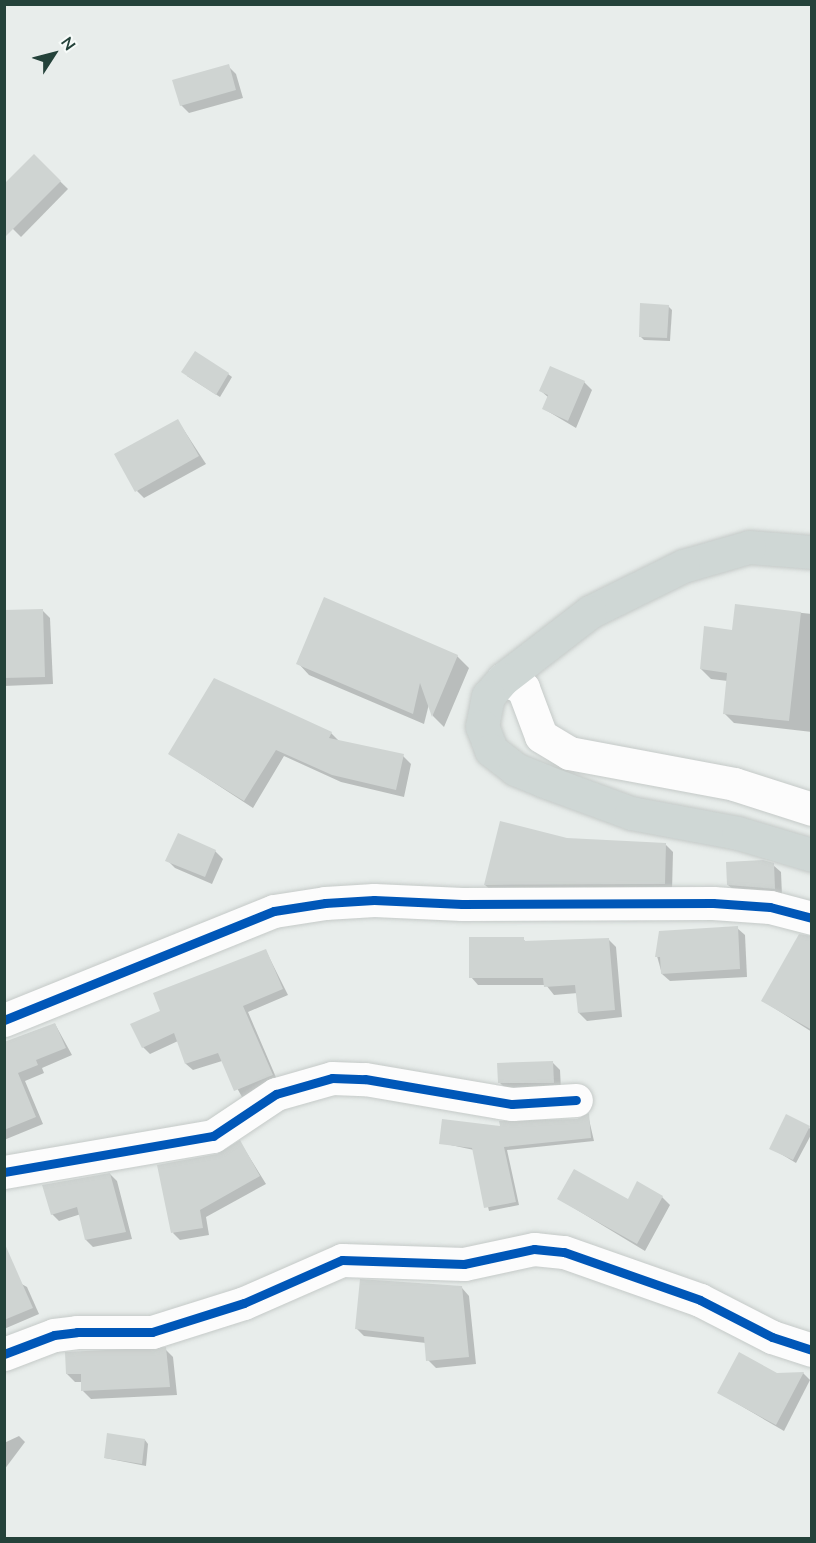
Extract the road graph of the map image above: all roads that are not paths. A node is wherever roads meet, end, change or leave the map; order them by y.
1 (812, 552) edge
2 (503, 679) junction
3 (812, 809) edge
4 (812, 855) edge
5 (812, 918) edge
6 (4, 1020) edge
7 (576, 1100) dead end
8 (4, 1172) edge
9 (812, 1350) edge
10 (4, 1354) edge

1 - 2 main road
2 - 3 street
2 - 4 main road
5 - 6 street
7 - 8 street
9 - 10 street

